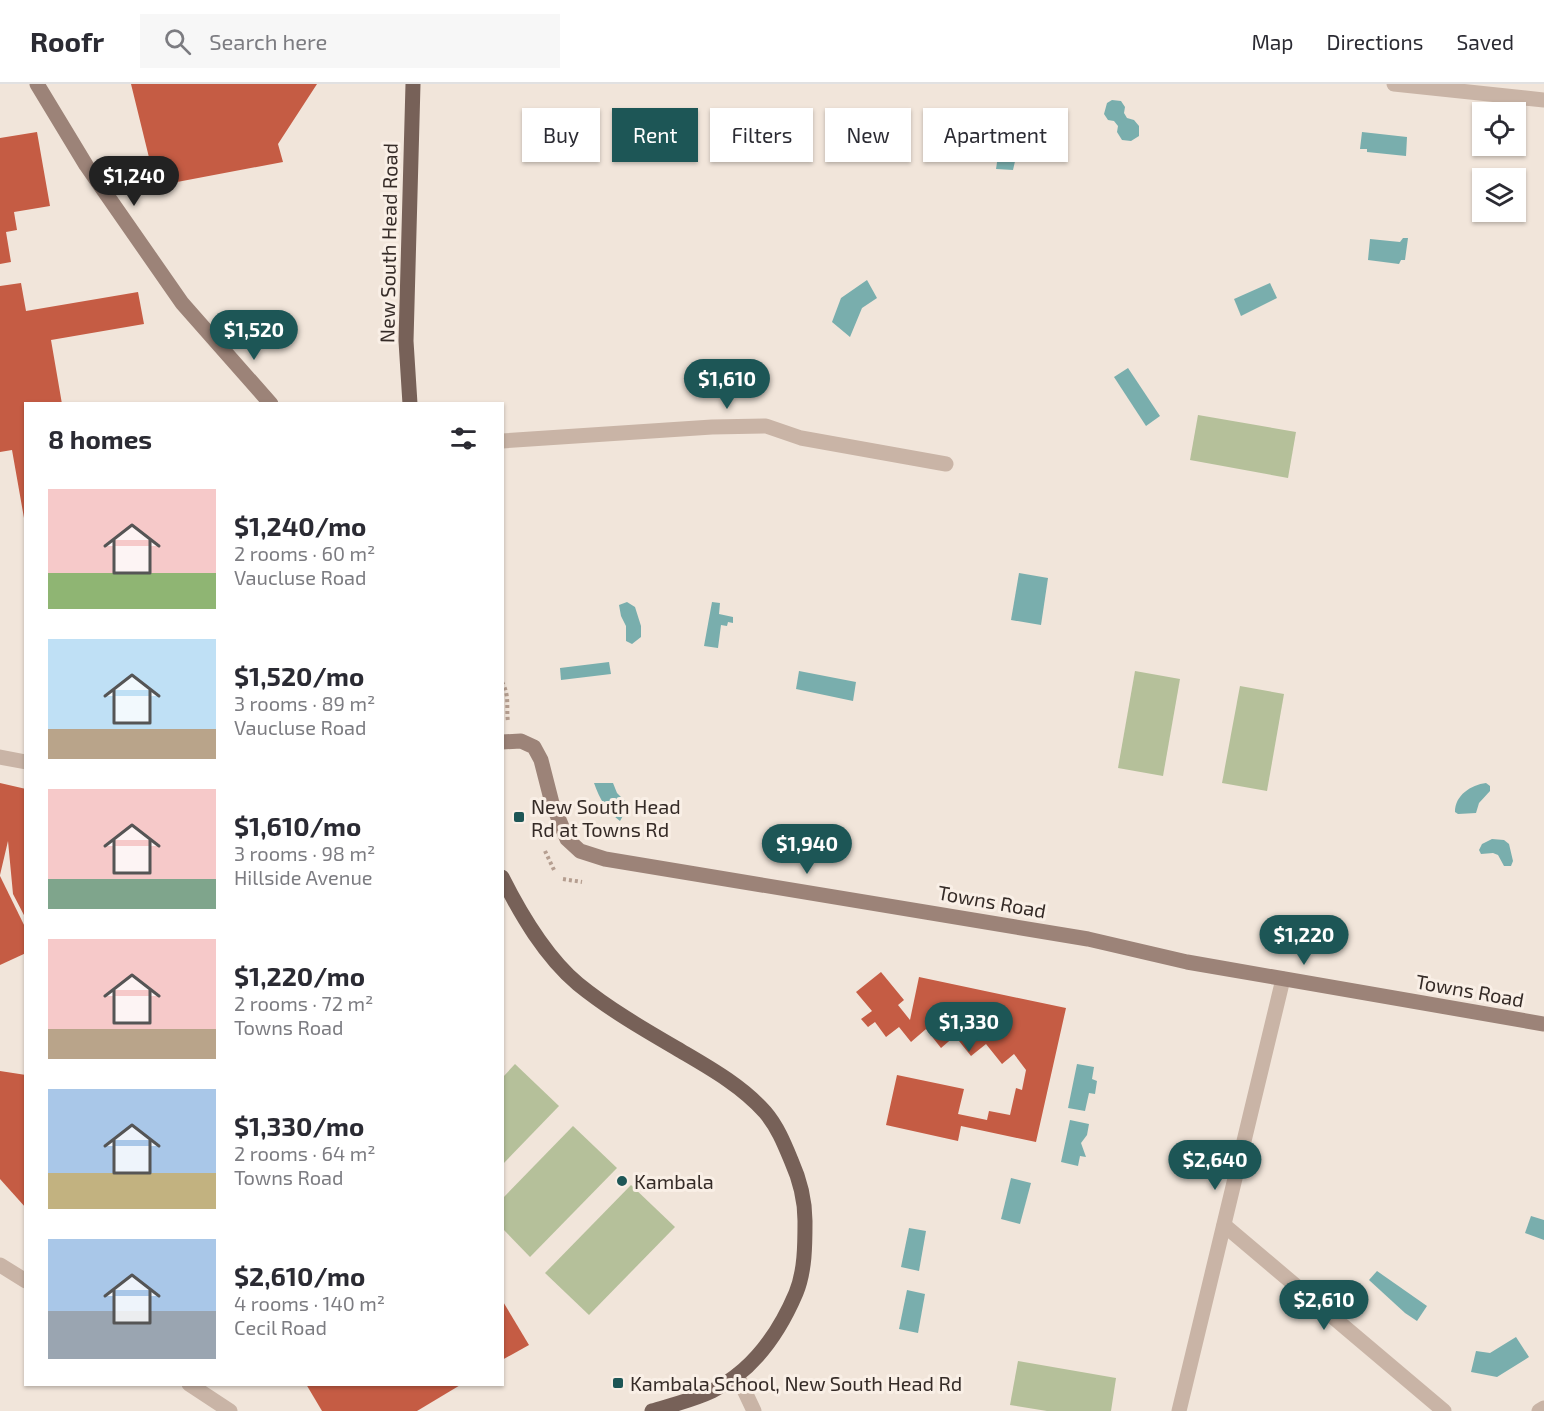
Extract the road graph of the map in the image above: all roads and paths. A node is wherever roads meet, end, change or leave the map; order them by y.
1 (37, 84) edge
2 (413, 84) edge
3 (1394, 84) edge
4 (1544, 100) edge
5 (269, 402) edge
6 (410, 402) edge
7 (504, 441) edge
8 (946, 464) dead end
9 (504, 685) edge
10 (506, 741) edge
11 (0, 757) edge
12 (24, 762) edge
13 (546, 851) dead end
14 (554, 870) dead end
15 (562, 879) dead end
16 (504, 881) edge
17 (582, 882) dead end
18 (1283, 979) junction
19 (1544, 1024) edge
20 (1224, 1225) junction
21 (0, 1265) edge
22 (24, 1280) edge
23 (737, 1375) junction
24 (192, 1386) edge
25 (1544, 1408) edge
26 (230, 1411) edge
27 (652, 1411) edge
28 (754, 1411) edge
29 (1179, 1411) edge
30 (1444, 1411) edge
31 (1539, 1411) edge

1 - 5 street
2 - 6 main road, New South Head Road
3 - 4 street
7 - 8 street
9 - 10 path
10 - 18 street, Towns Road
11 - 12 street
13 - 14 path
15 - 17 path
16 - 23 main road
18 - 19 street, Towns Road
18 - 20 street
20 - 29 street
20 - 30 street
21 - 22 street
23 - 27 main road
23 - 28 street
24 - 26 street
25 - 31 street

